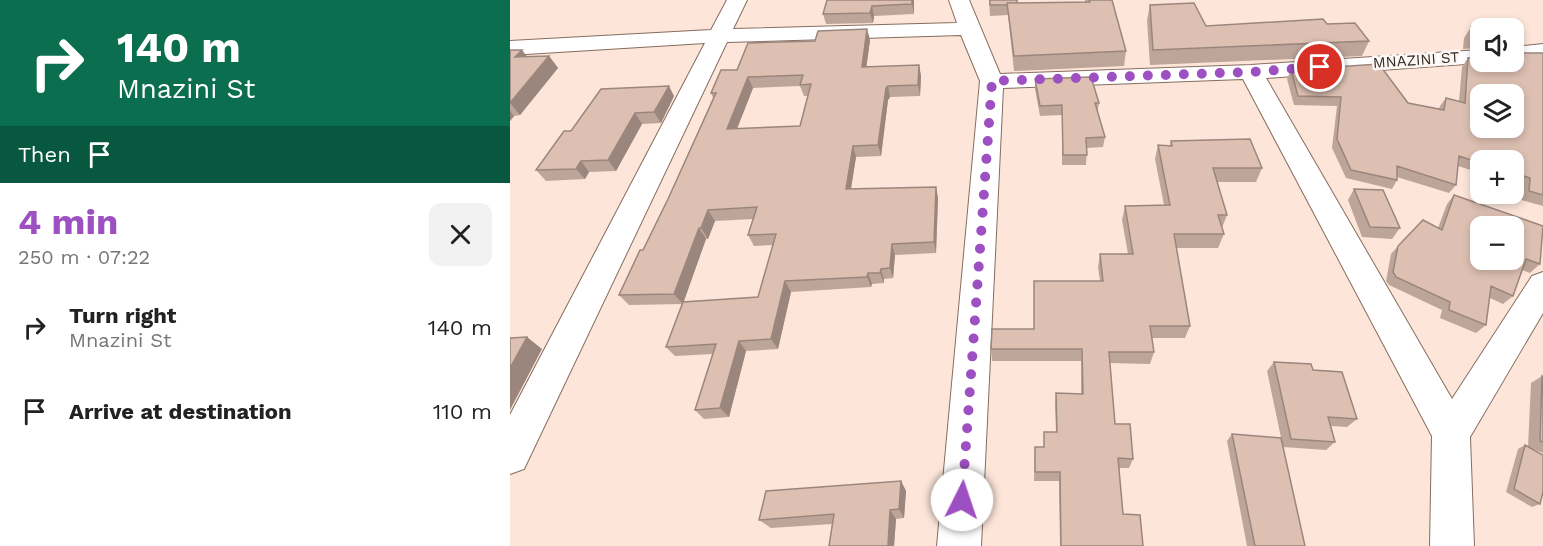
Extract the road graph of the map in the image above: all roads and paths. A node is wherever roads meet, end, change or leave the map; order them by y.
1 (737, 0) edge
2 (959, 0) edge
3 (969, 29) junction
4 (719, 36) junction
5 (510, 48) edge
6 (1543, 51) edge
7 (1524, 52) edge
8 (1470, 57) edge
9 (1251, 72) junction
10 (992, 81) junction
11 (1543, 285) edge
12 (1451, 434) junction
13 (510, 454) edge
14 (959, 546) edge
15 (1452, 546) edge

1 - 4 street
2 - 3 street
3 - 4 street
3 - 10 street
4 - 5 street
4 - 13 street
6 - 7 street
8 - 9 street, MNAZINI ST
9 - 10 street, MNAZINI ST
9 - 12 street
10 - 14 street
11 - 12 street
12 - 15 street

